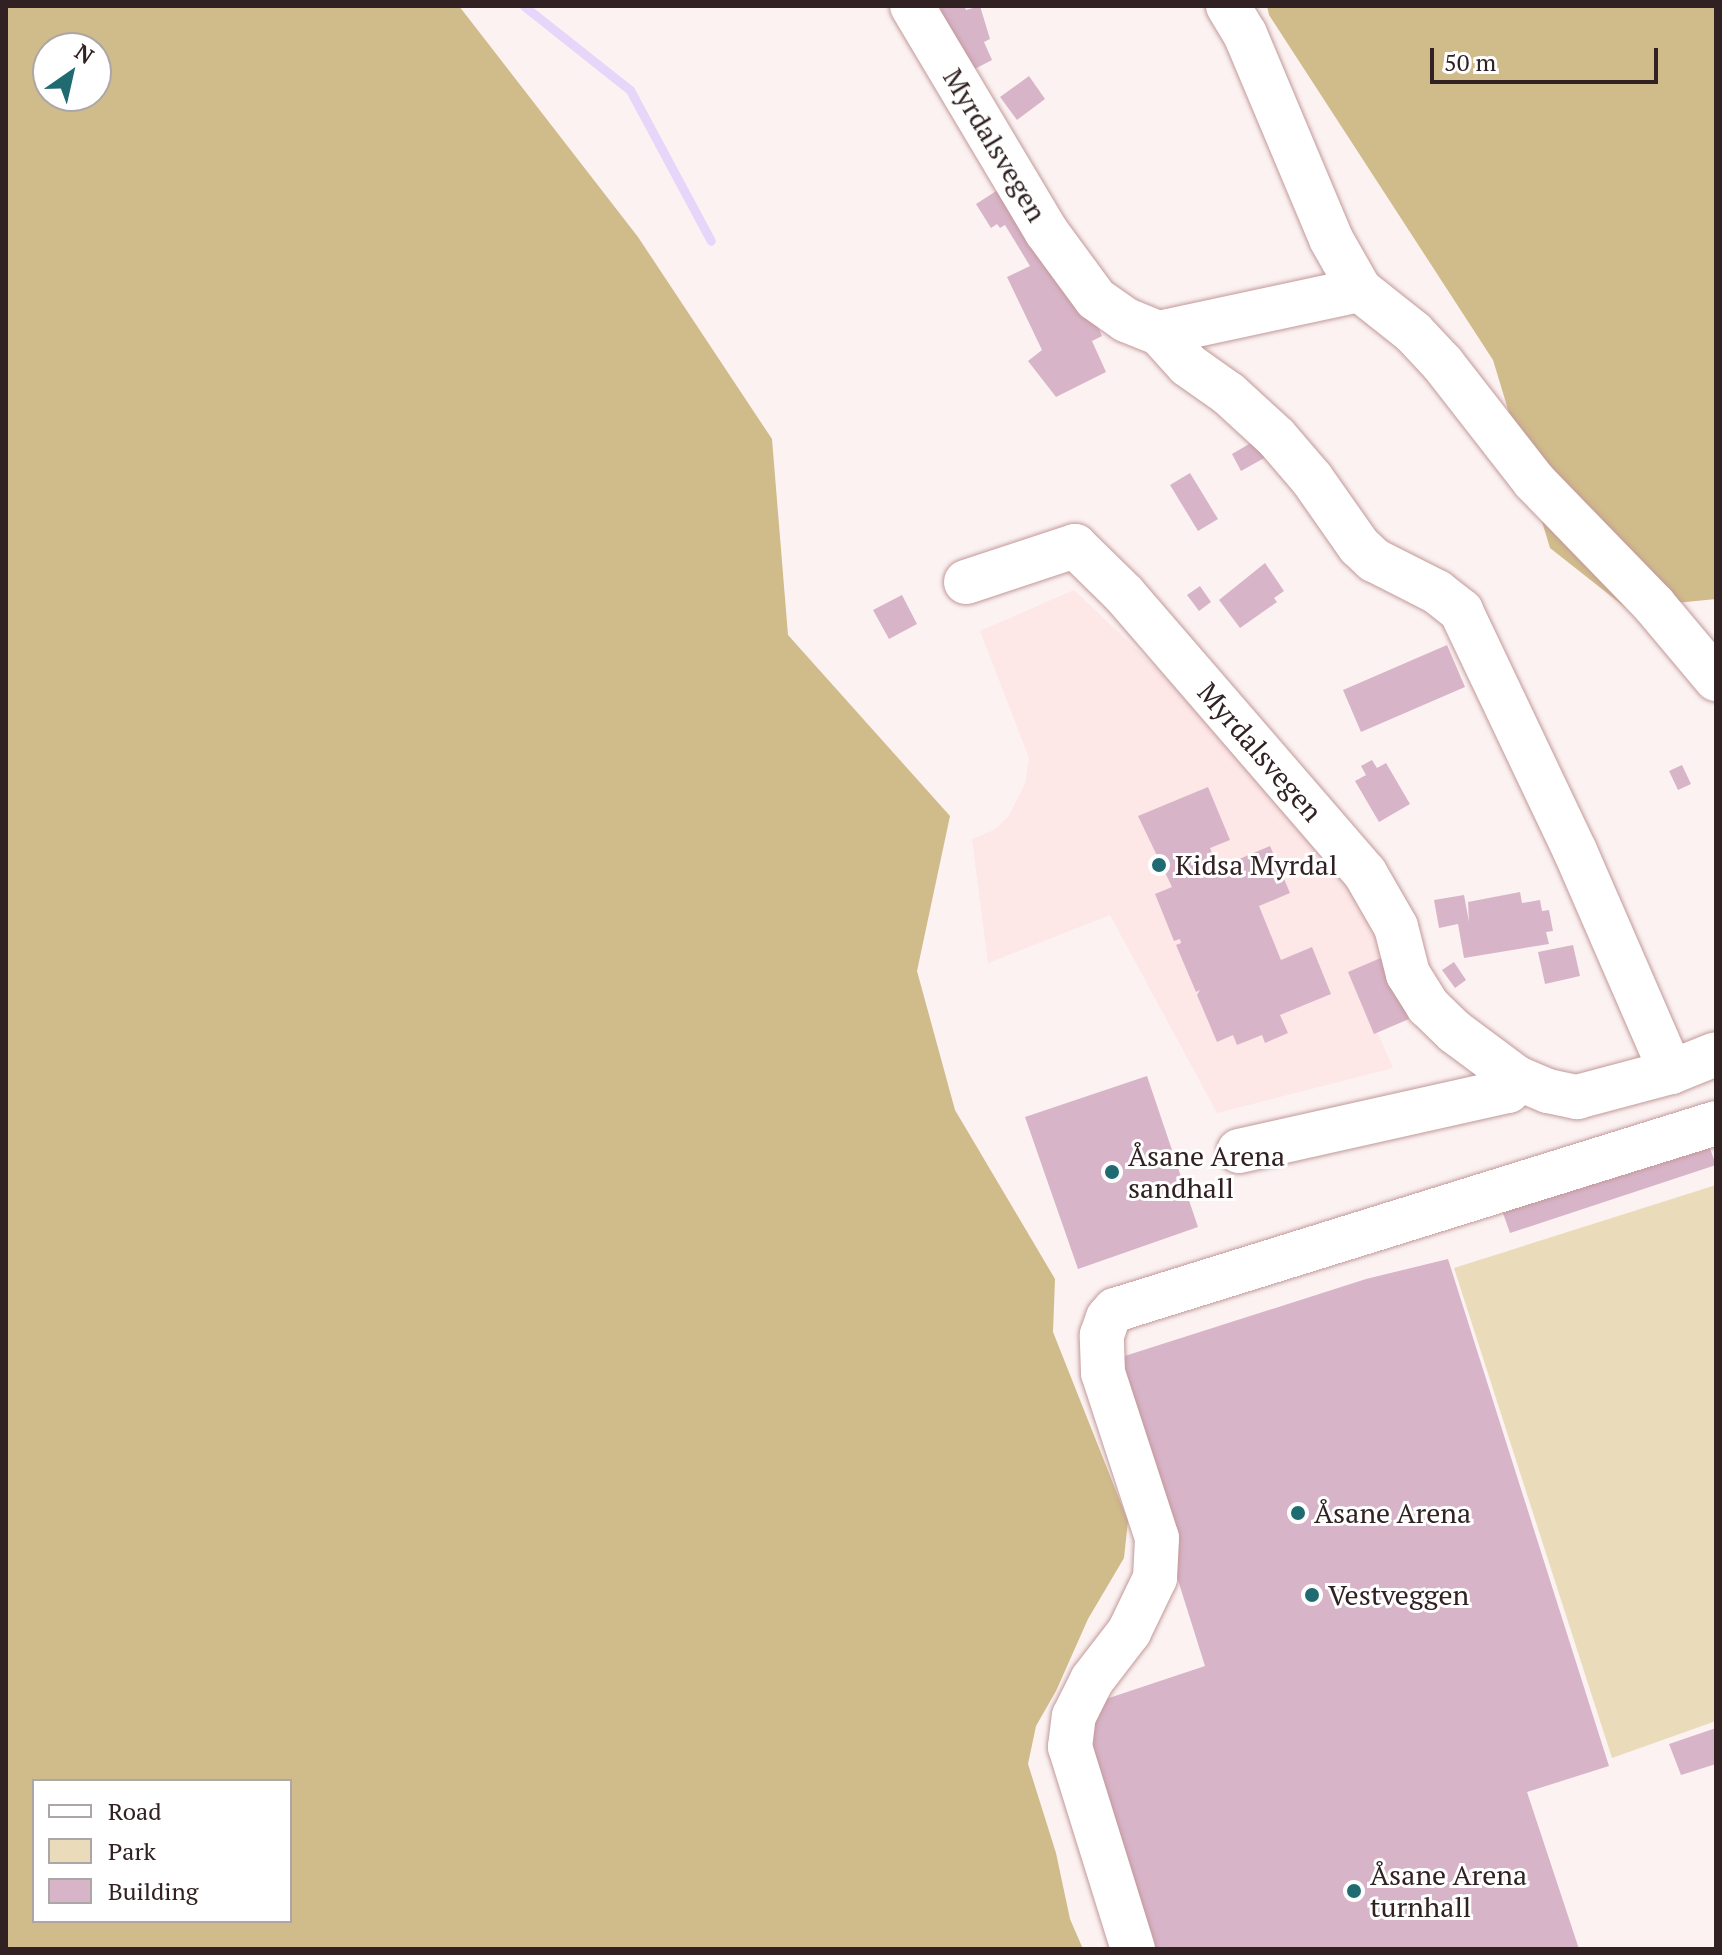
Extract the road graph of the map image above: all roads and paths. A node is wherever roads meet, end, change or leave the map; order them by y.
1 (912, 6) edge
2 (1228, 6) edge
3 (1360, 290) junction
4 (1159, 333) junction
5 (966, 582) dead end
6 (1716, 679) edge
7 (1716, 1054) edge
8 (1671, 1072) junction
9 (1517, 1078) junction
10 (1716, 1123) edge
11 (1239, 1151) dead end
12 (1133, 1949) edge

1 - 4 street, Myrdalsvegen
2 - 3 street
3 - 4 street
3 - 6 street
4 - 8 street, Myrdalsvegen
5 - 9 street, Myrdalsvegen
7 - 8 street, Myrdalsvegen
8 - 9 street, Myrdalsvegen
9 - 11 street
10 - 12 street

